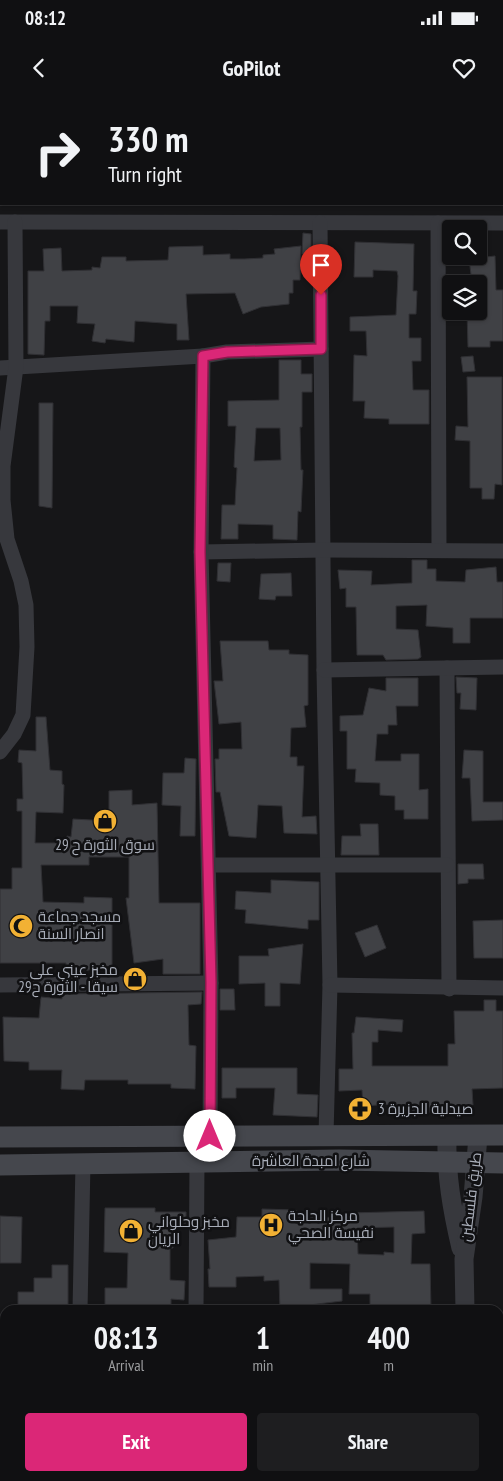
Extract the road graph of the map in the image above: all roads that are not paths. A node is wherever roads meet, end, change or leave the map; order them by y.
1 (0, 222) edge
2 (16, 222) junction
3 (320, 223) junction
4 (438, 223) junction
5 (503, 223) edge
6 (321, 349) junction
7 (203, 356) junction
8 (16, 367) junction
9 (0, 368) edge
10 (324, 550) junction
11 (439, 550) junction
12 (503, 551) edge
13 (200, 552) junction
14 (503, 667) edge
15 (447, 668) junction
16 (324, 670) junction
17 (0, 752) edge
18 (209, 865) junction
19 (329, 865) junction
20 (447, 865) junction
21 (211, 982) junction
22 (0, 984) edge
23 (330, 985) junction
24 (503, 988) edge
25 (449, 989) junction
26 (326, 1135) junction
27 (210, 1136) junction
28 (447, 1136) junction
29 (478, 1136) junction
30 (503, 1136) edge
31 (0, 1137) edge
32 (197, 1162) junction
33 (446, 1162) junction
34 (83, 1163) junction
35 (477, 1163) junction
36 (503, 1163) edge
37 (0, 1165) edge
38 (464, 1259) junction
39 (80, 1305) edge
40 (196, 1305) edge
41 (465, 1305) edge

1 - 2 street
2 - 3 street
2 - 8 street
3 - 4 street
3 - 6 street
4 - 5 street
4 - 11 street
6 - 7 street
6 - 10 street
7 - 8 street
7 - 13 street
8 - 9 street
8 - 17 street
10 - 11 street
10 - 13 street
10 - 16 street
11 - 12 street
13 - 18 street
14 - 15 street
15 - 16 street
15 - 20 street
16 - 19 street
18 - 19 street
18 - 21 street
19 - 20 street
19 - 23 street
20 - 25 street
21 - 22 street
21 - 27 street
23 - 25 street
23 - 26 street
24 - 25 street
26 - 27 main road, شارع امبدة العاشرة
26 - 28 main road, شارع امبدة العاشرة
27 - 31 main road, شارع امبدة العاشرة
28 - 29 main road, شارع امبدة العاشرة
28 - 33 street, طريق فلسطين
29 - 30 main road, شارع امبدة العاشرة
29 - 35 street, طريق فلسطين
32 - 33 main road, شارع امبدة العاشرة
32 - 34 main road, شارع امبدة العاشرة
32 - 40 street
33 - 35 main road, شارع امبدة العاشرة
33 - 38 street, طريق فلسطين
34 - 37 main road, شارع امبدة العاشرة
34 - 39 street
35 - 36 main road, شارع امبدة العاشرة
35 - 38 street, طريق فلسطين
38 - 41 street, طريق فلسطين

